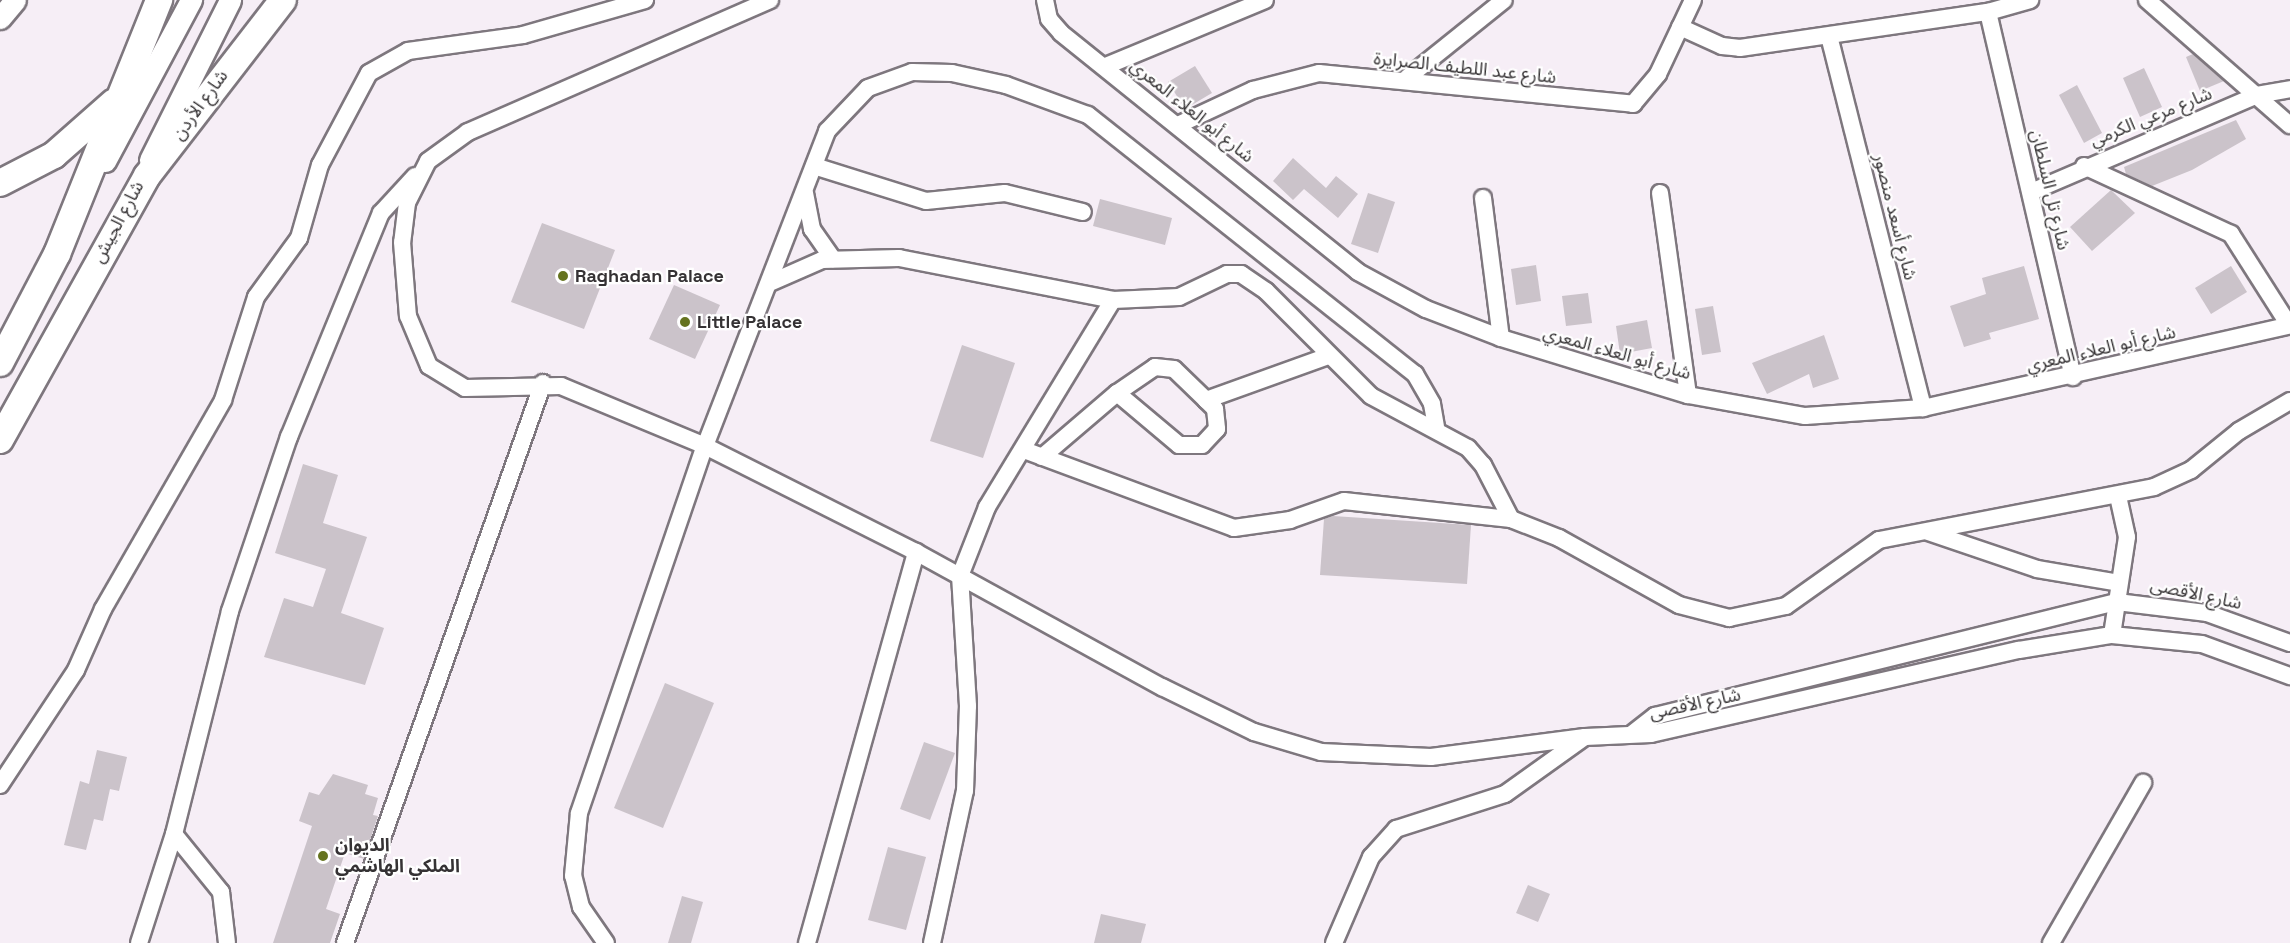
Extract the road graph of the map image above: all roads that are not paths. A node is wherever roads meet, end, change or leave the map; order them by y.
1 (15, 0) edge
2 (159, 0) edge
3 (191, 0) edge
4 (230, 0) edge
5 (283, 0) edge
6 (645, 0) edge
7 (771, 0) edge
8 (1045, 0) edge
9 (1265, 0) edge
10 (1504, 0) edge
11 (1693, 0) edge
12 (2030, 0) edge
13 (2147, 0) edge
14 (1992, 8) edge
15 (0, 18) edge
16 (1680, 27) junction
17 (1829, 36) junction
18 (1106, 66) junction
19 (1407, 78) junction
20 (2290, 89) edge
21 (2257, 94) junction
22 (118, 99) junction
23 (1180, 124) junction
24 (2290, 125) edge
25 (814, 166) junction
26 (2084, 166) junction
27 (418, 174) junction
28 (0, 183) edge
29 (2031, 192) junction
30 (805, 193) junction
31 (1660, 193) dead end
32 (1484, 198) dead end
33 (1083, 212) dead end
34 (123, 214) junction
35 (57, 254) junction
36 (833, 259) junction
37 (772, 282) junction
38 (1113, 300) junction
39 (2289, 325) edge
40 (1501, 338) junction
41 (1328, 356) junction
42 (0, 363) edge
43 (2073, 377) junction
44 (543, 383) junction
45 (1117, 393) junction
46 (1688, 394) junction
47 (1206, 400) junction
48 (2290, 401) edge
49 (1923, 408) junction
50 (1436, 427) junction
51 (0, 440) edge
52 (705, 446) junction
53 (1024, 450) junction
54 (1042, 457) junction
55 (2118, 496) junction
56 (1511, 519) junction
57 (1922, 530) junction
58 (916, 552) junction
59 (960, 576) junction
60 (2119, 583) junction
61 (2117, 602) junction
62 (2112, 635) junction
63 (2272, 635) junction
64 (2290, 636) edge
65 (2290, 643) edge
66 (2290, 676) edge
67 (1633, 733) junction
68 (1585, 736) junction
69 (2143, 783) dead end
70 (0, 785) edge
71 (174, 834) junction
72 (139, 943) edge
73 (227, 943) edge
74 (345, 943) edge
75 (606, 943) edge
76 (807, 943) edge
77 (932, 943) edge
78 (1335, 943) edge
79 (2051, 943) edge

1 - 15 main road
2 - 22 highway
3 - 35 main road
4 - 34 main road, شارع الجيش
5 - 34 highway, شارع الأردن
6 - 70 street
7 - 27 street
8 - 18 street, شارع أبو العلاء المعري
9 - 18 street
10 - 19 street
11 - 16 street, شارع عبد اللطيف الصرايرة
12 - 14 street
13 - 21 street
14 - 17 street
14 - 29 street, شارع تل السلطان
16 - 17 street
16 - 19 street, شارع عبد اللطيف الصرايرة
17 - 49 street, شارع أسعد منصور
18 - 23 street, شارع أبو العلاء المعري
19 - 23 street, شارع عبد اللطيف الصرايرة
20 - 21 street, شارع مرعي الكرمي
21 - 24 street
21 - 26 street, شارع مرعي الكرمي
22 - 28 highway
22 - 35 highway
23 - 40 street, شارع أبو العلاء المعري
25 - 30 street
25 - 33 street
25 - 50 street
26 - 29 street, شارع مرعي الكرمي
26 - 39 street
27 - 44 street
27 - 71 street
29 - 43 street, شارع تل السلطان
30 - 36 street
30 - 37 street
31 - 46 street
32 - 40 street
34 - 51 highway, شارع الجيش
35 - 42 highway
36 - 37 street
36 - 38 street
37 - 52 street
38 - 41 street
38 - 53 street
39 - 43 street, شارع أبو العلاء المعري
40 - 46 street, شارع أبو العلاء المعري
41 - 47 street
41 - 50 street
43 - 49 street, شارع أبو العلاء المعري
44 - 52 street
44 - 74 street
45 - 47 street
45 - 47 street
45 - 54 street
46 - 49 street, شارع أبو العلاء المعري
48 - 55 street
50 - 56 street
52 - 58 street
52 - 75 street
53 - 54 street
53 - 59 street
54 - 56 street
55 - 57 street
55 - 60 street
56 - 57 street
57 - 60 street
58 - 59 street
58 - 76 street
59 - 68 street
59 - 77 street
60 - 61 street
61 - 62 street
61 - 63 street, شارع الأقصى
61 - 67 street, شارع الأقصى
62 - 66 street, شارع الأقصى
62 - 67 street, شارع الأقصى
63 - 64 street
63 - 65 street, شارع الأقصى
67 - 68 street
68 - 78 street
69 - 79 street
71 - 72 street
71 - 73 street

